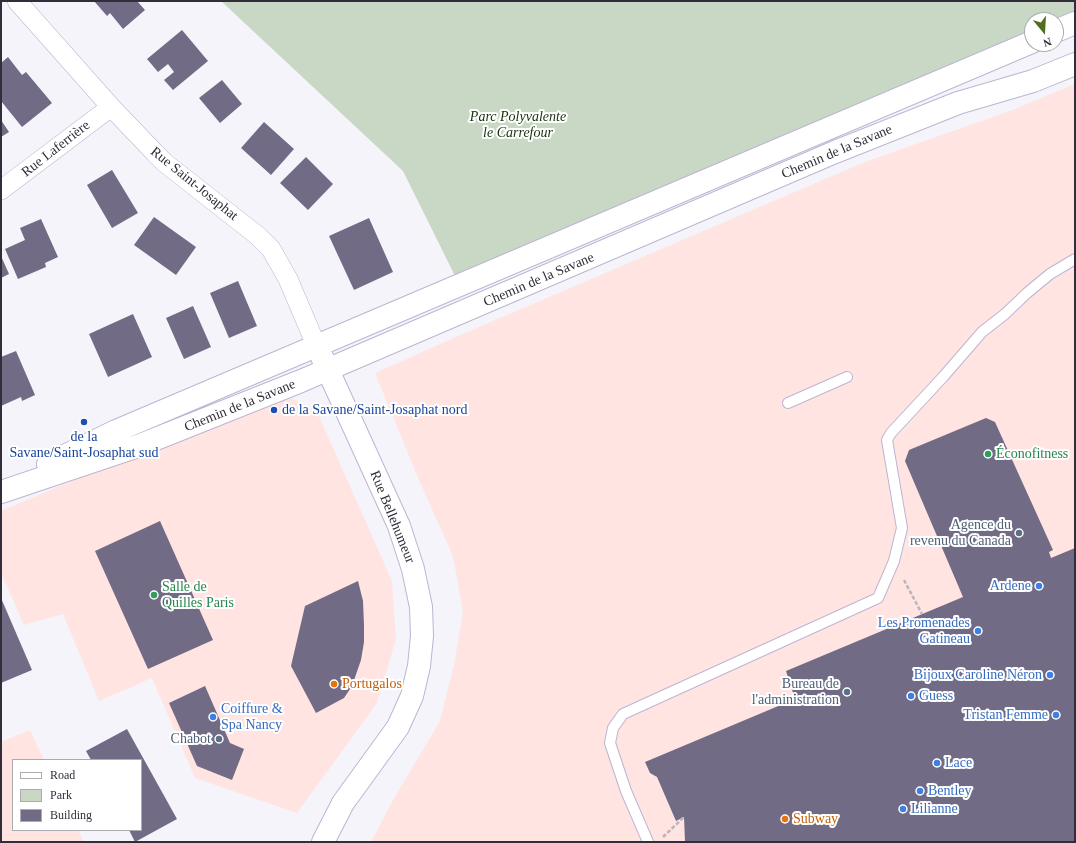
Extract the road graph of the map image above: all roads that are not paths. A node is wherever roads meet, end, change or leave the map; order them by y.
1 (17, 1) edge
2 (1075, 23) edge
3 (1064, 28) edge
4 (1024, 45) edge
5 (1075, 64) edge
6 (111, 107) junction
7 (1, 190) edge
8 (1075, 259) edge
9 (316, 345) junction
10 (328, 370) junction
11 (847, 378) dead end
12 (788, 403) dead end
13 (1, 488) edge
14 (1, 492) edge
15 (323, 842) edge
16 (648, 842) edge

1 - 6 street, Rue Saint-Josaphat
2 - 3 street
4 - 9 street, Chemin de la Savane
5 - 10 street, Chemin de la Savane
6 - 7 street, Rue Laferrière
6 - 9 street, Rue Saint-Josaphat
8 - 16 lane
9 - 10 street, Rue Bellehumeur
9 - 13 street, Chemin de la Savane
10 - 14 street, Chemin de la Savane
10 - 15 street, Rue Bellehumeur
11 - 12 lane

